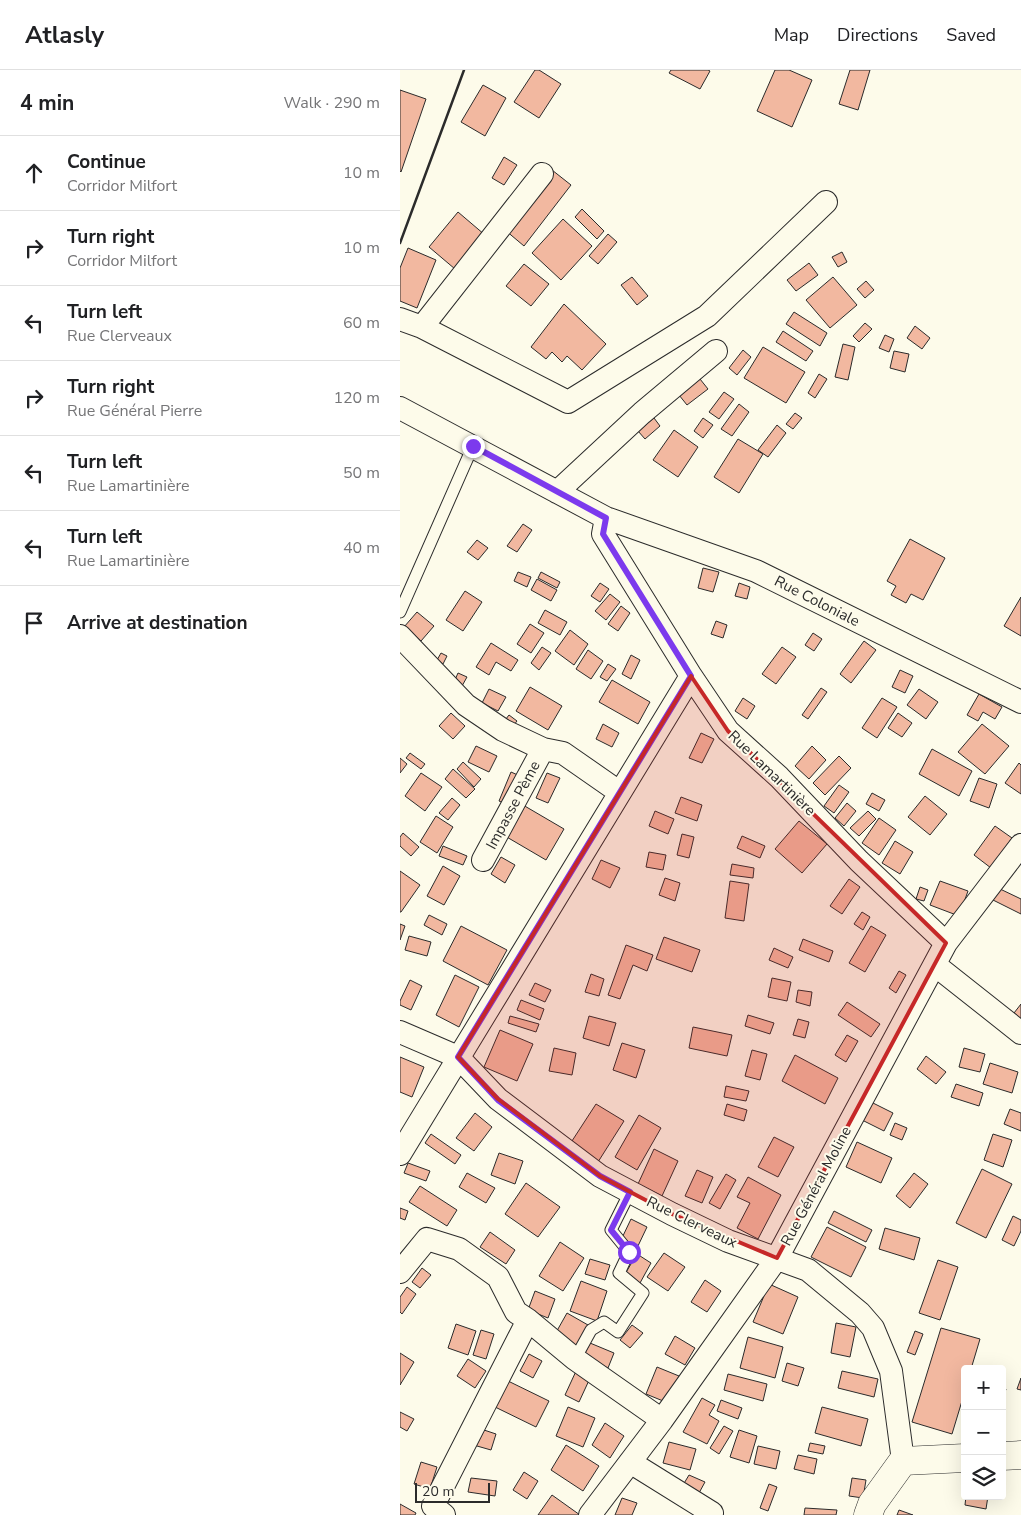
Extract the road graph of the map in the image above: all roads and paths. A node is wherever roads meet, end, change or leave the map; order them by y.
1 (542, 174) dead end
2 (826, 202) dead end
3 (400, 319) edge
4 (422, 327) junction
5 (716, 351) dead end
6 (400, 408) edge
7 (473, 446) junction
8 (557, 492) junction
9 (606, 518) junction
10 (400, 612) edge
11 (400, 636) edge
12 (691, 676) junction
13 (1021, 702) edge
14 (543, 749) junction
15 (619, 792) junction
16 (1021, 845) edge
17 (483, 860) dead end
18 (946, 944) junction
19 (935, 965) junction
20 (400, 1032) edge
21 (1021, 1033) edge
22 (458, 1057) junction
23 (400, 1154) edge
24 (630, 1192) junction
25 (777, 1258) junction
26 (400, 1272) edge
27 (528, 1320) junction
28 (575, 1359) junction
29 (662, 1420) junction
30 (1021, 1455) edge
31 (1006, 1456) edge
32 (961, 1458) edge
33 (903, 1461) junction
34 (630, 1462) junction
35 (715, 1514) edge
36 (444, 1515) edge
37 (590, 1515) edge
38 (868, 1515) edge

1 - 4 street
2 - 4 street
3 - 4 street
5 - 8 street
6 - 7 street
7 - 8 street
7 - 10 lane
8 - 9 street
9 - 12 street, Rue Lamartinière
9 - 13 street, Rue Coloniale
11 - 14 street
12 - 15 street
12 - 18 street, Rue Lamartinière
14 - 15 street
14 - 17 street, Impasse Pème
15 - 22 street
16 - 18 street, Rue Général Moline
18 - 19 street, Rue Général Moline
19 - 21 street
19 - 25 street, Rue Général Moline
20 - 22 street, Rue Clerveaux
22 - 23 street
22 - 24 street, Rue Clerveaux
24 - 25 street, Rue Clerveaux
24 - 28 lane
25 - 29 street, Rue Général Moline
25 - 33 street, Rue Clerveaux
26 - 27 street
27 - 28 street
27 - 36 street
28 - 29 street
29 - 34 street, Rue Général Moline
30 - 31 street
32 - 33 street
33 - 38 street
34 - 35 street
34 - 37 street, Rue Général Moline

